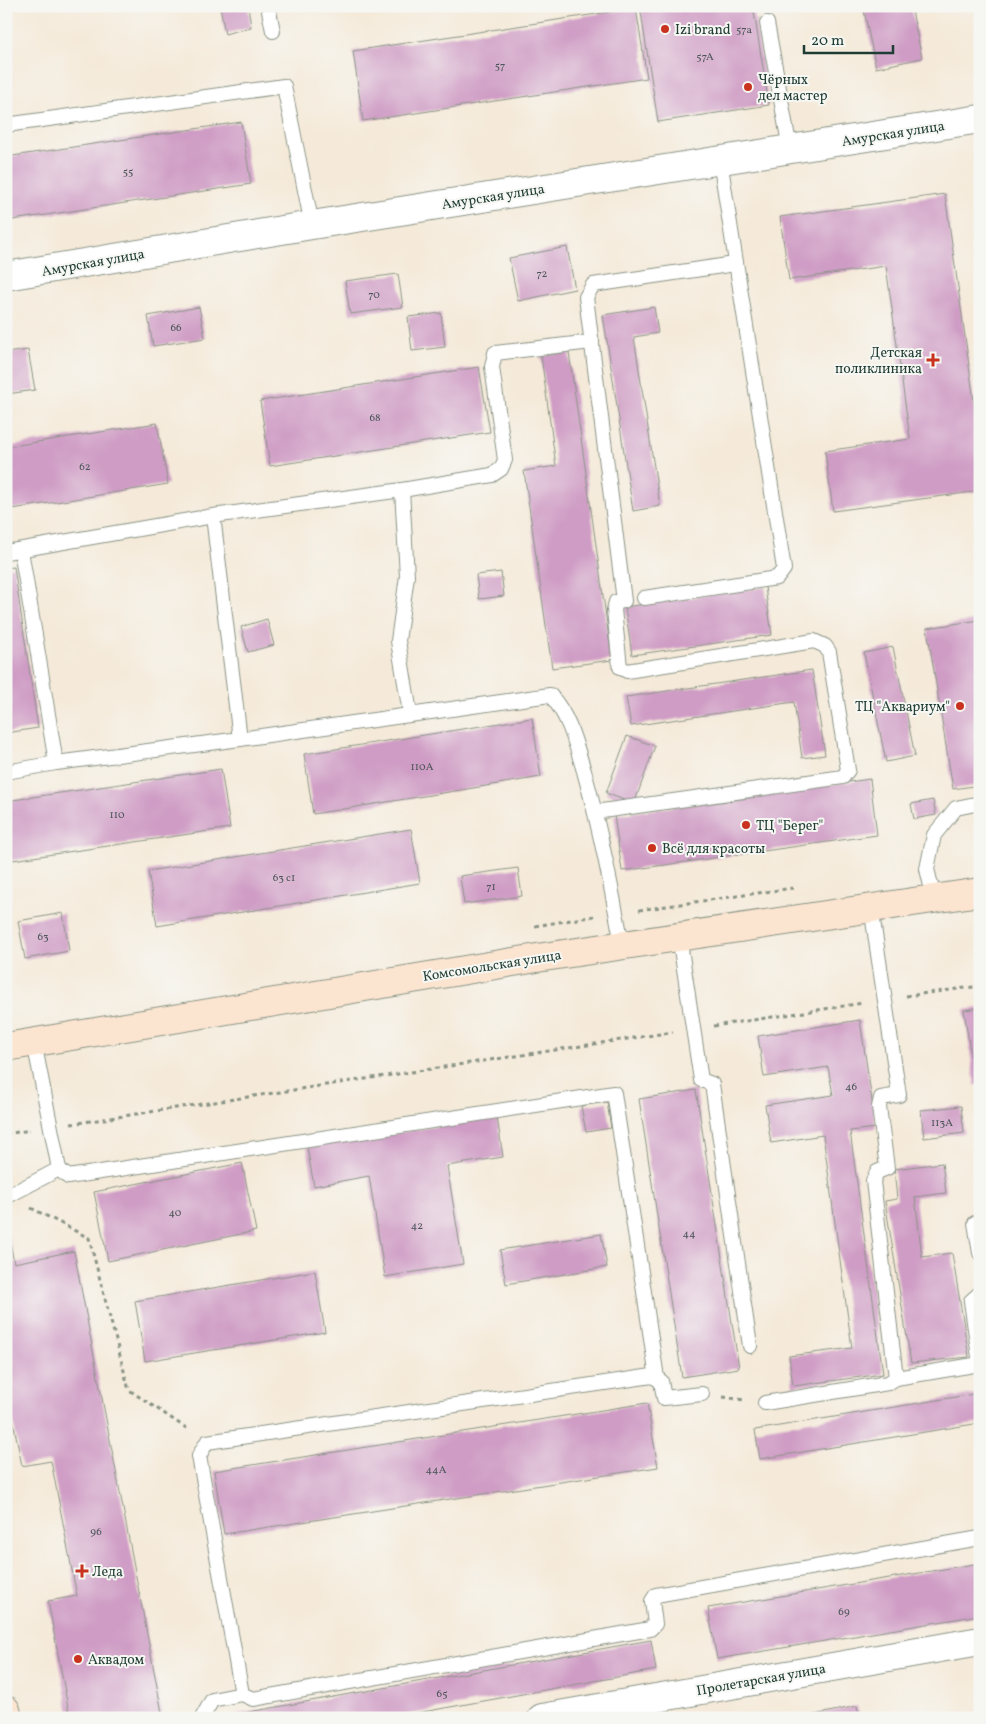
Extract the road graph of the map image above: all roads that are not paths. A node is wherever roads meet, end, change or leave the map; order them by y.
1 (268, 6) edge
2 (767, 23) dead end
3 (273, 32) dead end
4 (980, 119) edge
5 (6, 125) edge
6 (790, 149) junction
7 (720, 160) junction
8 (312, 225) junction
9 (736, 264) junction
10 (6, 276) edge
11 (592, 342) junction
12 (402, 490) junction
13 (213, 516) junction
14 (21, 550) junction
15 (6, 552) edge
16 (644, 598) dead end
17 (410, 713) junction
18 (240, 740) junction
19 (56, 763) junction
20 (6, 772) edge
21 (980, 803) edge
22 (595, 812) junction
23 (980, 892) edge
24 (934, 898) junction
25 (871, 907) junction
26 (679, 936) junction
27 (622, 944) junction
28 (34, 1042) junction
29 (6, 1047) edge
30 (59, 1169) junction
31 (7, 1197) edge
32 (975, 1223) dead end
33 (980, 1253) edge
34 (980, 1293) edge
35 (750, 1346) dead end
36 (657, 1378) junction
37 (896, 1378) junction
38 (702, 1394) road end
39 (766, 1404) road end
40 (980, 1538) edge
41 (980, 1641) edge
42 (242, 1694) junction
43 (6, 1710) edge
44 (8, 1718) edge
45 (202, 1718) edge
46 (542, 1718) edge

1 - 3 lane
2 - 6 lane
4 - 6 street, Амурская улица
5 - 8 lane
6 - 7 street, Амурская улица
7 - 8 street, Амурская улица
7 - 9 lane
8 - 10 street, Амурская улица
9 - 11 lane
9 - 16 lane
11 - 12 lane
11 - 22 lane
12 - 13 lane
12 - 17 lane
13 - 14 lane
13 - 18 lane
14 - 15 lane
14 - 19 lane
17 - 18 lane
17 - 22 lane
18 - 19 lane
19 - 20 lane
21 - 24 lane
22 - 27 lane
23 - 24 main road, Комсомольская улица
24 - 25 main road, Комсомольская улица
25 - 26 main road, Комсомольская улица
25 - 37 lane
26 - 27 main road, Комсомольская улица
26 - 35 lane
27 - 28 main road, Комсомольская улица
28 - 29 main road, Комсомольская улица
28 - 30 lane
30 - 31 lane
30 - 36 lane
32 - 33 lane
34 - 37 lane
36 - 38 lane
36 - 42 lane
37 - 39 lane
40 - 42 lane
41 - 46 street, Пролетарская улица
42 - 45 lane
43 - 44 main road

